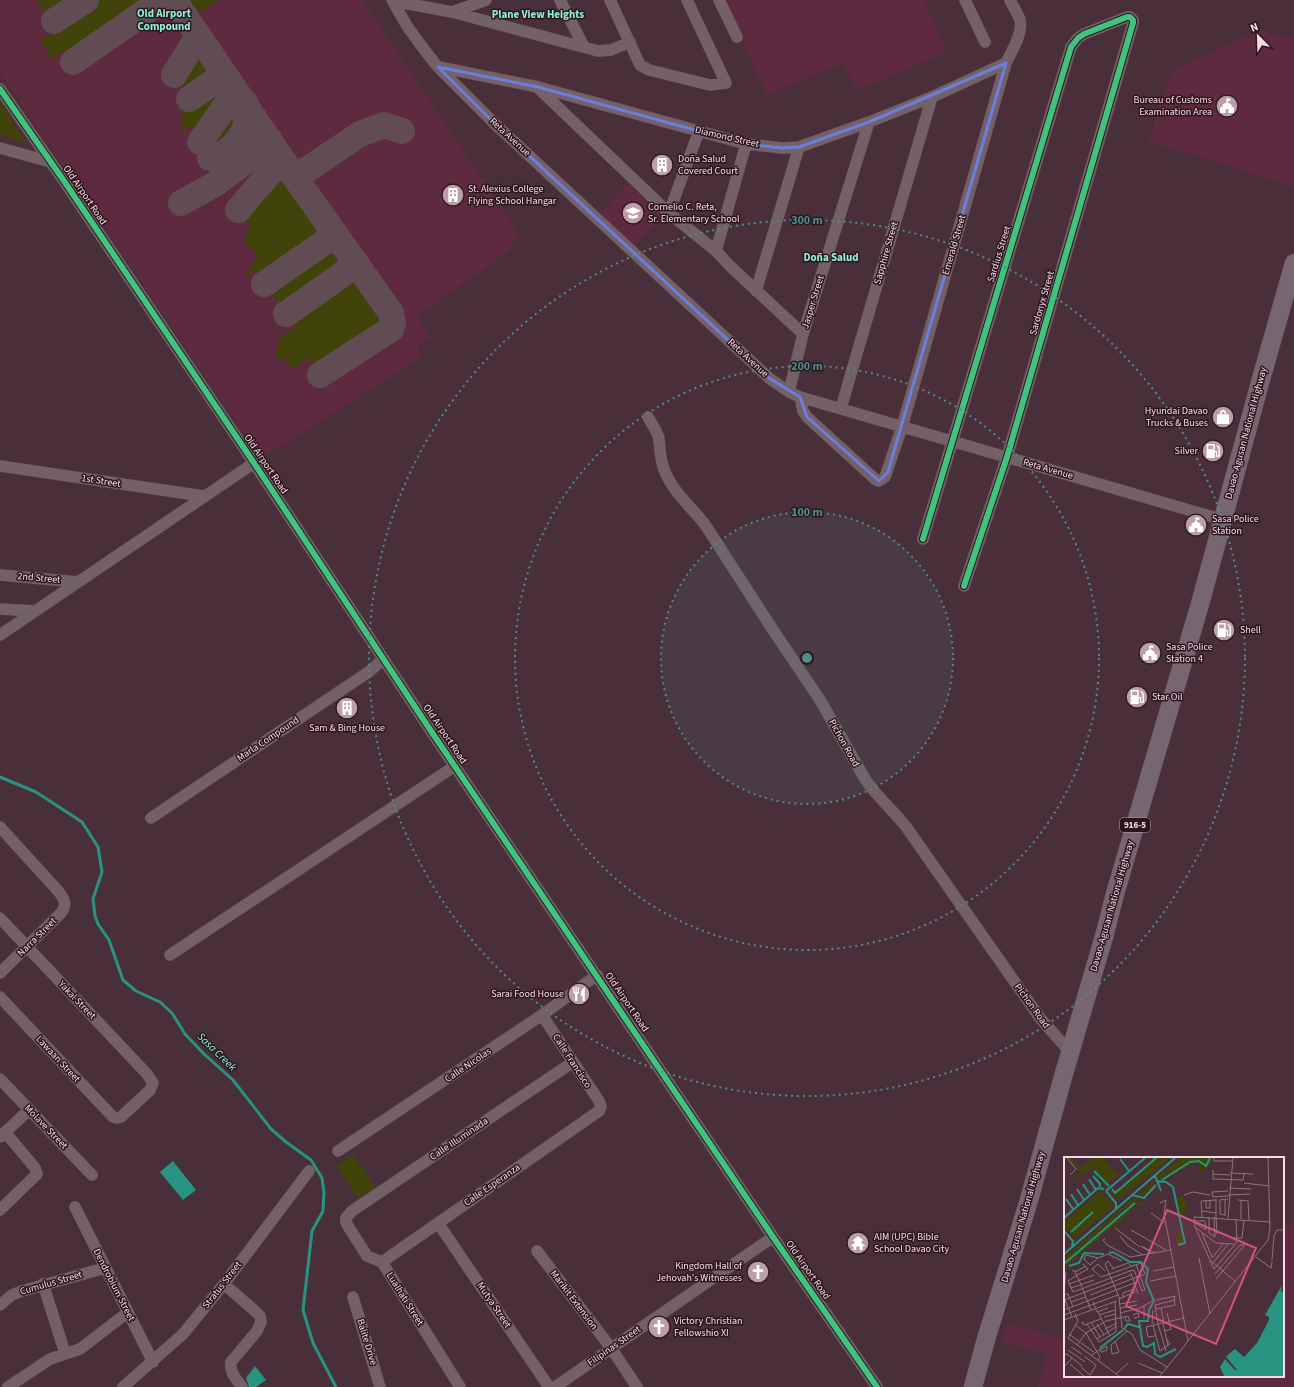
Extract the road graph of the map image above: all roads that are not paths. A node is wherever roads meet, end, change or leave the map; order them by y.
1 (392, 0) edge
2 (486, 0) edge
3 (560, 0) edge
4 (610, 0) edge
5 (687, 0) edge
6 (719, 0) edge
7 (966, 0) edge
8 (1010, 0) edge
9 (452, 12) junction
10 (1133, 23) joint
11 (737, 37) dead end
12 (630, 42) junction
13 (985, 42) dead end
14 (584, 47) junction
15 (1006, 63) junction
16 (438, 67) junction
17 (538, 88) junction
18 (0, 89) edge
19 (932, 97) junction
20 (869, 122) junction
21 (699, 131) junction
22 (746, 144) junction
23 (799, 147) junction
24 (0, 148) edge
25 (51, 162) junction
26 (668, 212) junction
27 (716, 251) junction
28 (1294, 263) edge
29 (756, 291) junction
30 (803, 334) junction
31 (788, 392) junction
32 (800, 397) junction
33 (841, 408) junction
34 (648, 417) dead end
35 (902, 427) junction
36 (952, 441) junction
37 (1007, 457) junction
38 (254, 463) junction
39 (0, 466) edge
40 (203, 496) junction
41 (1223, 520) junction
42 (923, 539) dead end
43 (0, 575) edge
44 (78, 582) junction
45 (964, 586) dead end
46 (0, 609) edge
47 (34, 611) junction
48 (0, 636) edge
49 (383, 659) junction
50 (455, 766) junction
51 (151, 818) dead end
52 (0, 827) edge
53 (0, 918) edge
54 (27, 948) junction
55 (170, 955) dead end
56 (0, 973) edge
57 (597, 975) junction
58 (0, 997) edge
59 (542, 1015) junction
60 (1070, 1052) junction
61 (573, 1062) junction
62 (0, 1079) edge
63 (601, 1107) joint
64 (29, 1110) junction
65 (117, 1118) joint
66 (3, 1135) edge
67 (338, 1151) dead end
68 (310, 1171) dead end
69 (92, 1175) dead end
70 (75, 1207) dead end
71 (0, 1210) edge
72 (346, 1218) joint
73 (438, 1223) junction
74 (773, 1237) junction
75 (537, 1251) dead end
76 (382, 1262) junction
77 (106, 1268) junction
78 (43, 1284) junction
79 (224, 1284) junction
80 (353, 1297) dead end
81 (0, 1305) edge
82 (127, 1313) junction
83 (612, 1348) junction
84 (65, 1353) junction
85 (153, 1362) junction
86 (8, 1387) edge
87 (123, 1387) edge
88 (242, 1387) edge
89 (380, 1387) edge
90 (460, 1387) edge
91 (549, 1387) edge
92 (555, 1387) edge
93 (637, 1387) edge
94 (877, 1387) edge
95 (973, 1387) edge

1 - 9 street
1 - 16 street, Reta Avenue
2 - 9 street
3 - 14 street
4 - 12 street
5 - 12 street
6 - 11 street
7 - 13 street
8 - 15 street, Emerald Street
9 - 14 street
10 - 36 street, Sardius Street
10 - 37 street, Sardonyx Street
12 - 14 street
15 - 19 street, Diamond Street
15 - 35 street, Emerald Street
16 - 17 street, Diamond Street
16 - 31 street, Reta Avenue
17 - 21 street, Diamond Street
17 - 26 street
18 - 25 street, Old Airport Road
19 - 20 street, Diamond Street
19 - 33 street, Sapphire Street
20 - 23 street, Diamond Street
20 - 30 street, Jasper Street
21 - 22 street, Diamond Street
21 - 26 street
22 - 23 street, Diamond Street
22 - 27 street
23 - 29 street
24 - 25 street
25 - 38 street, Old Airport Road
26 - 27 street
27 - 29 street
28 - 41 main road, Davao-Agusan National Highway / 916-5
29 - 30 street
30 - 31 street, Jasper Street
31 - 32 street, Reta Avenue
32 - 33 street, Reta Avenue
32 - 35 street, Emerald Street
33 - 35 street, Reta Avenue
34 - 60 street, Pichon Road
35 - 36 street, Reta Avenue
36 - 37 street, Reta Avenue
36 - 42 street, Sardius Street
37 - 41 street, Reta Avenue
37 - 45 street, Sardonyx Street
38 - 40 street
38 - 49 street, Old Airport Road
39 - 40 street, 1st Street
40 - 44 street
41 - 60 main road, Davao-Agusan National Highway / 916-5
43 - 44 street, 2nd Street
44 - 47 street
46 - 47 street
47 - 48 street
49 - 50 street, Old Airport Road
49 - 51 street, Marla Compound
50 - 55 street
50 - 57 street, Old Airport Road
52 - 54 street, Narra Street
53 - 54 street, Yakal Street
54 - 56 street, Narra Street
54 - 65 street, Yakal Street
57 - 59 street, Calle Nicolas
57 - 74 street, Old Airport Road
58 - 65 street, Lawaan Street
59 - 61 street, Calle Francisco
59 - 67 street, Calle Nicolas
60 - 95 main road, Davao-Agusan National Highway / 916-5
61 - 63 street, Calle Francisco
61 - 72 street, Calle Illuminada
62 - 64 street, Molave Street
63 - 73 street, Calle Esperanza
64 - 66 street
64 - 69 street, Molave Street
66 - 71 street
68 - 79 street, Stratus Street
70 - 77 street, Dendrobium Street
72 - 76 street, Lualhati Street
73 - 76 street, Calle Esperanza
73 - 91 street, Mutya Street
74 - 83 street, Filipinas Street
74 - 94 street, Old Airport Road
75 - 83 street, Marikit Extension
76 - 90 street, Lualhati Street
77 - 78 street, Cumulus Street
77 - 82 street, Dendrobium Street
78 - 81 street, Cumulus Street
78 - 84 street
79 - 85 street, Stratus Street
79 - 88 street
80 - 89 street, Balite Drive
82 - 84 street
82 - 85 street, Dendrobium Street
83 - 92 street, Filipinas Street
83 - 93 street, Marikit Extension
84 - 86 street
85 - 87 street, Stratus Street

